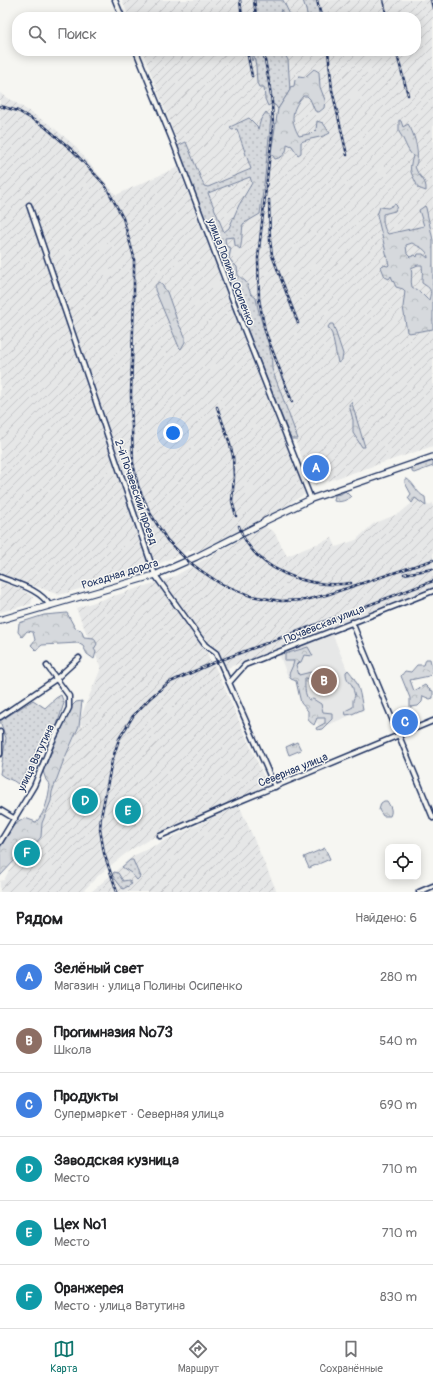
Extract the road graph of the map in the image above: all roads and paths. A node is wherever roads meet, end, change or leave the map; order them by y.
1 (115, 0) edge
2 (120, 12) edge
3 (138, 56) edge
4 (29, 205) dead end
5 (433, 457) edge
6 (311, 499) junction
7 (155, 575) junction
8 (0, 577) edge
9 (433, 591) edge
10 (50, 606) junction
11 (0, 620) edge
12 (352, 622) junction
13 (79, 658) dead end
14 (47, 666) dead end
15 (56, 679) junction
16 (229, 683) junction
17 (0, 717) edge
18 (433, 721) edge
19 (0, 732) edge
20 (399, 736) junction
21 (0, 754) edge
22 (275, 787) junction
23 (0, 810) edge
24 (433, 818) edge
25 (15, 819) junction
26 (160, 836) dead end
27 (0, 842) edge
28 (433, 886) edge
29 (419, 892) edge

1 - 2 street
3 - 6 street, улица Полины Осипенко
4 - 7 street, 2-й Почаевский проезд
5 - 6 main road, Рокадная дорога
6 - 7 main road, Рокадная дорога
7 - 10 main road, Рокадная дорога
7 - 16 street, 2-й Почаевский проезд
8 - 10 street
9 - 12 street, Почаевская улица
10 - 11 main road, Рокадная дорога
12 - 16 street, Почаевская улица
12 - 20 street
13 - 15 street
14 - 15 street, улица Ватутина
15 - 17 street
15 - 25 street, улица Ватутина
16 - 22 street, 2-й Почаевский проезд
18 - 20 street, Северная улица
19 - 21 street
20 - 22 street, Северная улица
20 - 24 street
22 - 26 street, Северная улица
23 - 25 street
25 - 27 street, улица Ватутина
28 - 29 street

